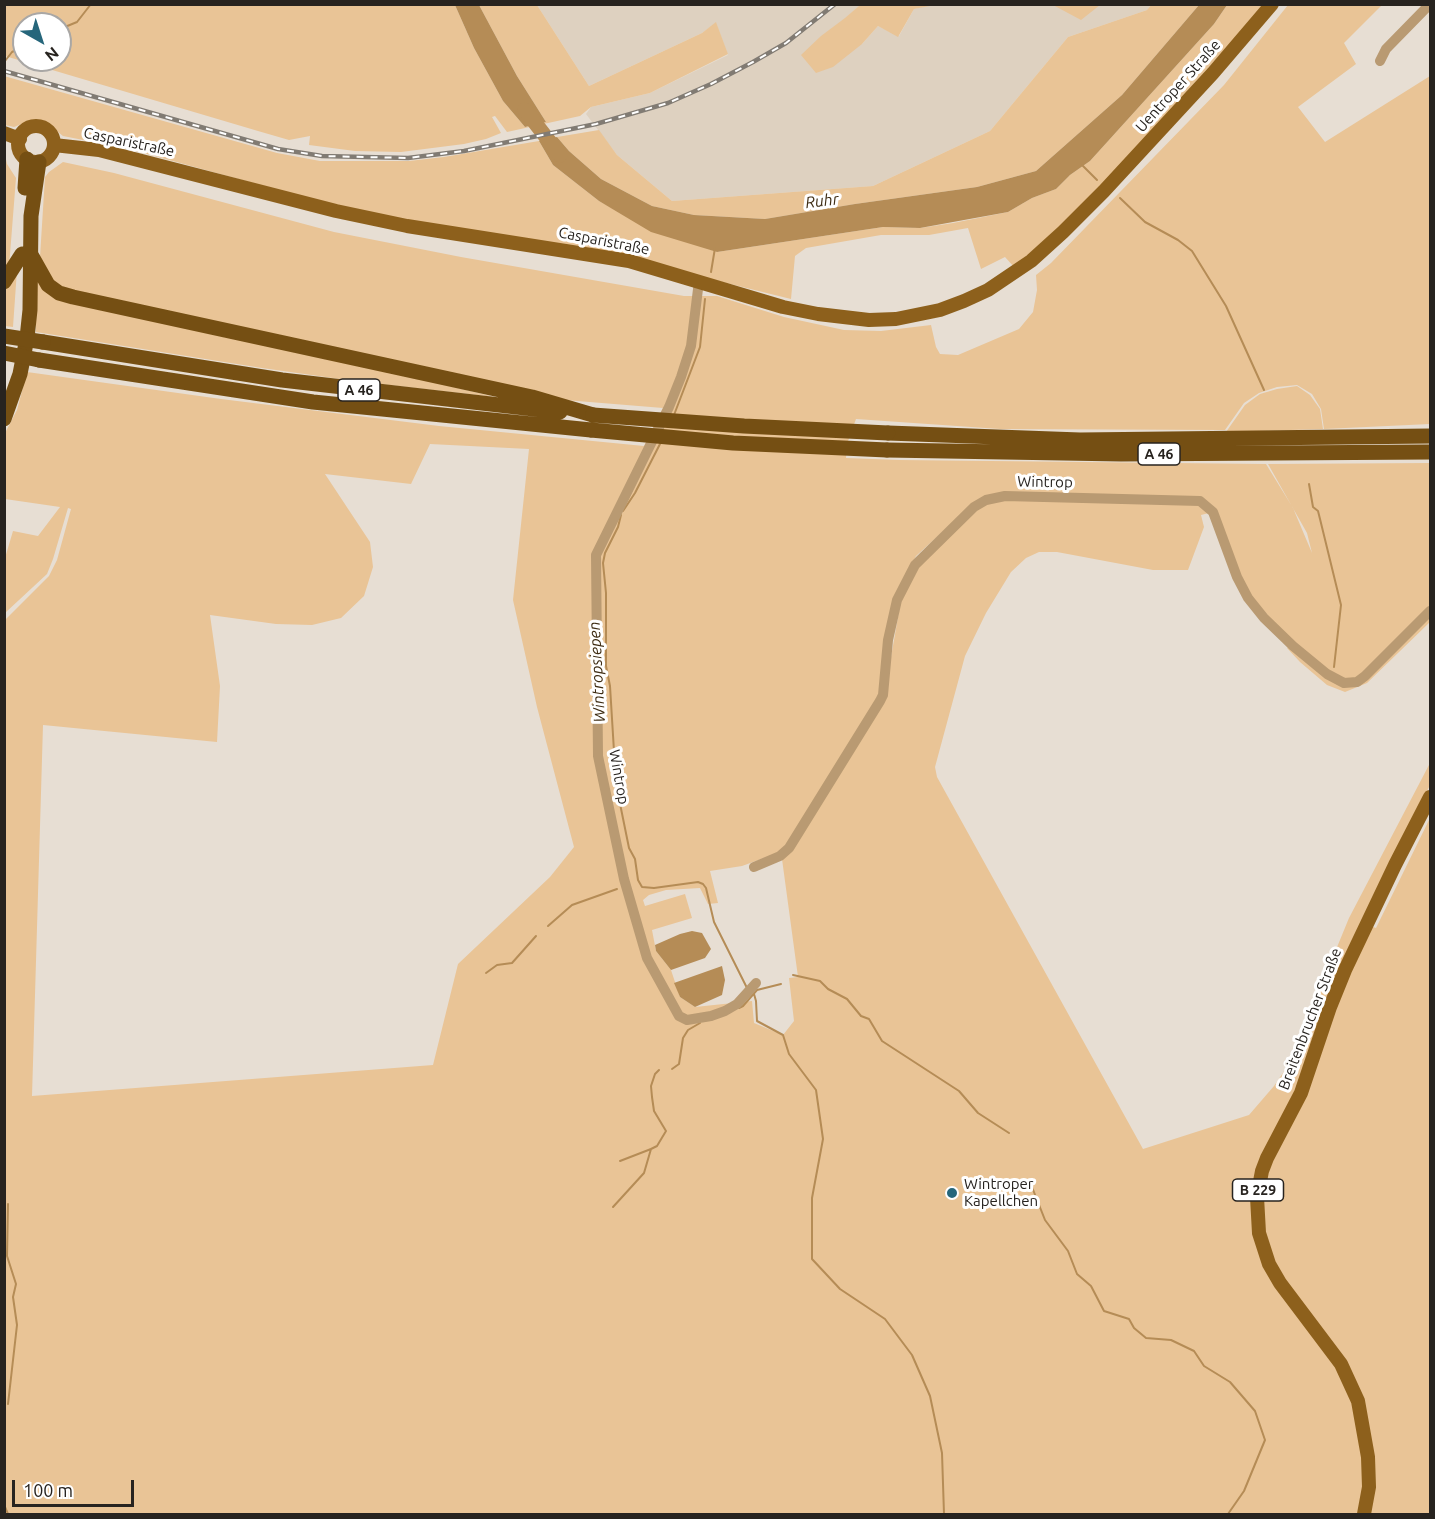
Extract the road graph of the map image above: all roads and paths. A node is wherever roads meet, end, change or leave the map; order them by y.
1 (1272, 4) edge
2 (1430, 4) edge
3 (1380, 61) dead end
4 (4, 134) edge
5 (20, 139) junction
6 (54, 145) junction
7 (33, 161) junction
8 (1108, 188) joint
9 (26, 254) junction
10 (699, 281) junction
11 (4, 282) edge
12 (4, 336) edge
13 (4, 353) edge
14 (4, 393) edge
15 (4, 419) edge
16 (592, 423) junction
17 (1431, 436) edge
18 (1431, 452) edge
19 (1431, 611) edge
20 (1431, 797) edge
21 (754, 867) dead end
22 (756, 983) dead end
23 (1364, 1515) edge

1 - 8 main road, Uentroper Straße
2 - 3 street
4 - 5 main road
5 - 6 main road
5 - 7 main road
6 - 7 main road
6 - 10 main road, Casparistraße
7 - 9 highway
8 - 10 main road, Casparistraße
9 - 11 highway
9 - 14 highway
9 - 15 highway
9 - 16 highway
10 - 22 street, Wintrop
12 - 16 highway, A 46, bridge
13 - 16 highway, A 46, bridge
16 - 17 highway, A 46, bridge
16 - 18 highway, A 46, bridge
19 - 21 street, Wintrop
20 - 23 main road, Breitenbrucher Straße / B 229

